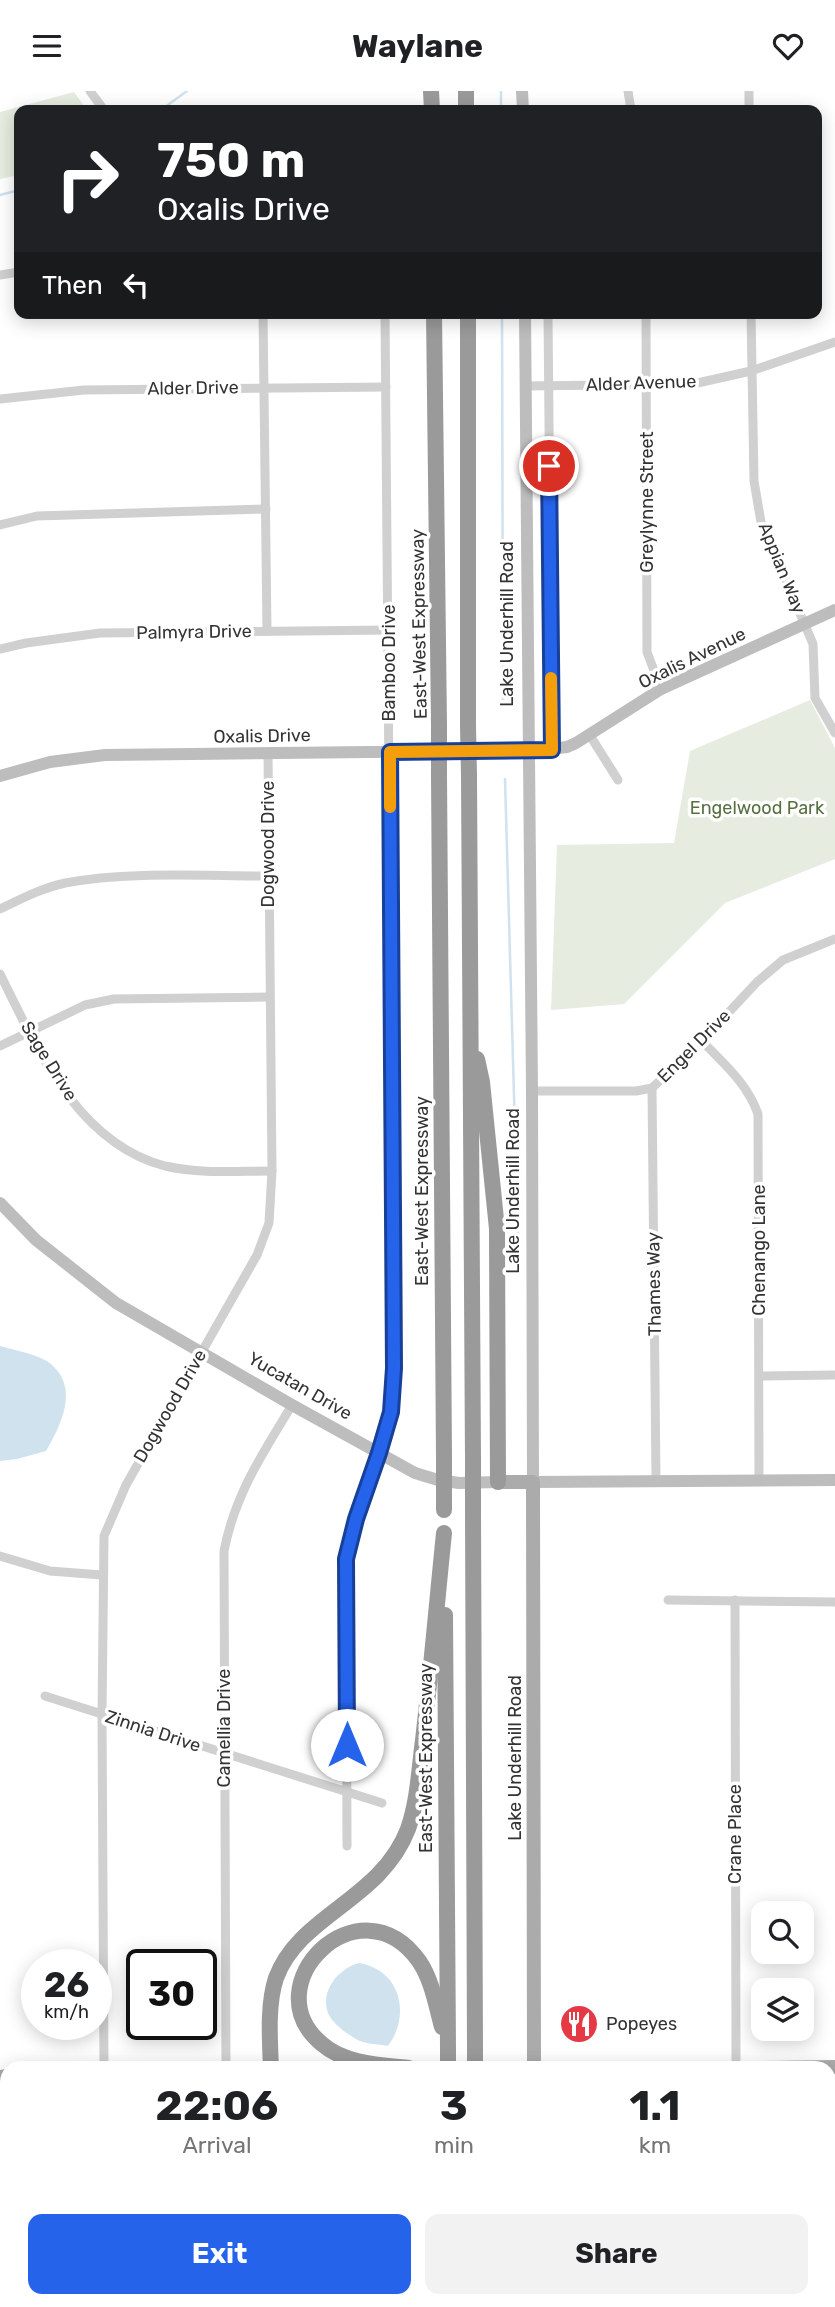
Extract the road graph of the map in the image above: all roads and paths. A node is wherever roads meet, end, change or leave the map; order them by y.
1 (263, 319) edge
2 (385, 319) edge
3 (434, 319) edge
4 (468, 319) edge
5 (524, 319) edge
6 (548, 319) edge
7 (646, 319) edge
8 (751, 319) edge
9 (835, 342) edge
10 (751, 371) junction
11 (549, 385) junction
12 (647, 385) junction
13 (525, 386) junction
14 (264, 387) junction
15 (386, 387) junction
16 (0, 400) edge
17 (266, 509) junction
18 (0, 525) edge
19 (835, 610) edge
20 (805, 624) junction
21 (389, 630) junction
22 (267, 631) junction
23 (0, 649) edge
24 (661, 689) junction
25 (835, 733) edge
26 (589, 734) junction
27 (527, 750) junction
28 (552, 750) junction
29 (390, 752) junction
30 (268, 753) junction
31 (0, 776) edge
32 (618, 780) dead end
33 (268, 876) junction
34 (0, 909) edge
35 (835, 939) edge
36 (0, 974) edge
37 (269, 997) junction
38 (470, 1025) junction
39 (29, 1032) junction
40 (702, 1041) junction
41 (0, 1046) edge
42 (652, 1088) junction
43 (532, 1091) junction
44 (272, 1171) junction
45 (0, 1203) edge
46 (200, 1353) junction
47 (835, 1374) edge
48 (760, 1376) junction
49 (292, 1405) junction
50 (379, 1453) junction
51 (656, 1480) junction
52 (759, 1480) junction
53 (835, 1481) edge
54 (498, 1482) junction
55 (533, 1482) junction
56 (444, 1533) junction
57 (0, 1556) edge
58 (102, 1575) junction
59 (668, 1600) dead end
60 (734, 1600) junction
61 (835, 1602) edge
62 (45, 1696) dead end
63 (102, 1715) junction
64 (223, 1754) junction
65 (347, 1793) junction
66 (382, 1803) dead end
67 (347, 1846) dead end
68 (448, 2050) junction
69 (104, 2061) edge
70 (226, 2061) edge
71 (271, 2061) edge
72 (360, 2061) edge
73 (448, 2061) edge
74 (475, 2061) edge
75 (532, 2061) edge
76 (736, 2061) edge

1 - 14 street
2 - 15 street, Bamboo Drive
3 - 56 highway, East-West Expressway, bridge
4 - 38 highway, bridge
5 - 13 street, Lake Underhill Road
6 - 11 street
7 - 12 street, Greylynne Street
8 - 10 street, Appian Way
9 - 10 street, Alder Avenue
10 - 12 street, Alder Avenue
10 - 20 street, Appian Way
11 - 12 street, Alder Avenue
11 - 13 street, Alder Avenue
11 - 28 street
12 - 24 street, Greylynne Street
13 - 27 street, Lake Underhill Road
14 - 15 street, Alder Drive
14 - 16 street, Alder Drive
14 - 17 street
15 - 21 street, Bamboo Drive
17 - 18 street
17 - 22 street
19 - 20 street, Oxalis Avenue
20 - 24 street, Oxalis Avenue
20 - 25 street, Appian Way
21 - 22 street, Palmyra Drive
21 - 29 street, Bamboo Drive
22 - 23 street, Palmyra Drive
24 - 26 street, Oxalis Avenue
26 - 28 street, Oxalis Avenue
26 - 32 street
27 - 28 street, Oxalis Avenue
27 - 29 street, Oxalis Drive
27 - 43 street, Lake Underhill Road
29 - 30 street, Oxalis Drive
29 - 50 street, Bamboo Drive
30 - 31 street, Oxalis Drive
30 - 33 street, Dogwood Drive
33 - 34 street
33 - 37 street, Dogwood Drive
35 - 40 street, Engel Drive
36 - 39 street, Sage Drive
37 - 39 street
37 - 44 street, Dogwood Drive
38 - 54 highway
38 - 74 highway, bridge
39 - 41 street
39 - 44 street, Sage Drive
40 - 42 street, Engel Drive
40 - 48 street, Chenango Lane
42 - 43 street, Engel Drive
42 - 51 street, Thames Way
43 - 55 street, Lake Underhill Road
44 - 46 street, Dogwood Drive
45 - 46 street, Yucatan Drive
46 - 49 street, Yucatan Drive
46 - 58 street, Dogwood Drive
47 - 48 street
48 - 52 street, Chenango Lane
49 - 50 street, Yucatan Drive
49 - 64 street, Camellia Drive
50 - 54 street, Yucatan Drive
50 - 65 street, Bamboo Drive
51 - 52 street, Yucatan Drive
51 - 55 street, Yucatan Drive
52 - 53 street, Yucatan Drive
54 - 55 main road, Yucatan Drive
55 - 75 main road, Lake Underhill Road
56 - 68 highway, East-West Expressway
56 - 71 highway
57 - 58 street
58 - 63 street, Dogwood Drive
59 - 60 street
60 - 61 street
60 - 76 street, Crane Place
62 - 63 street, Zinnia Drive
63 - 64 street, Zinnia Drive
63 - 69 street, Dogwood Drive
64 - 65 street, Zinnia Drive
64 - 70 street, Camellia Drive
65 - 66 street, Zinnia Drive
65 - 67 street, Bamboo Drive
68 - 72 highway
68 - 73 highway, East-West Expressway, bridge

